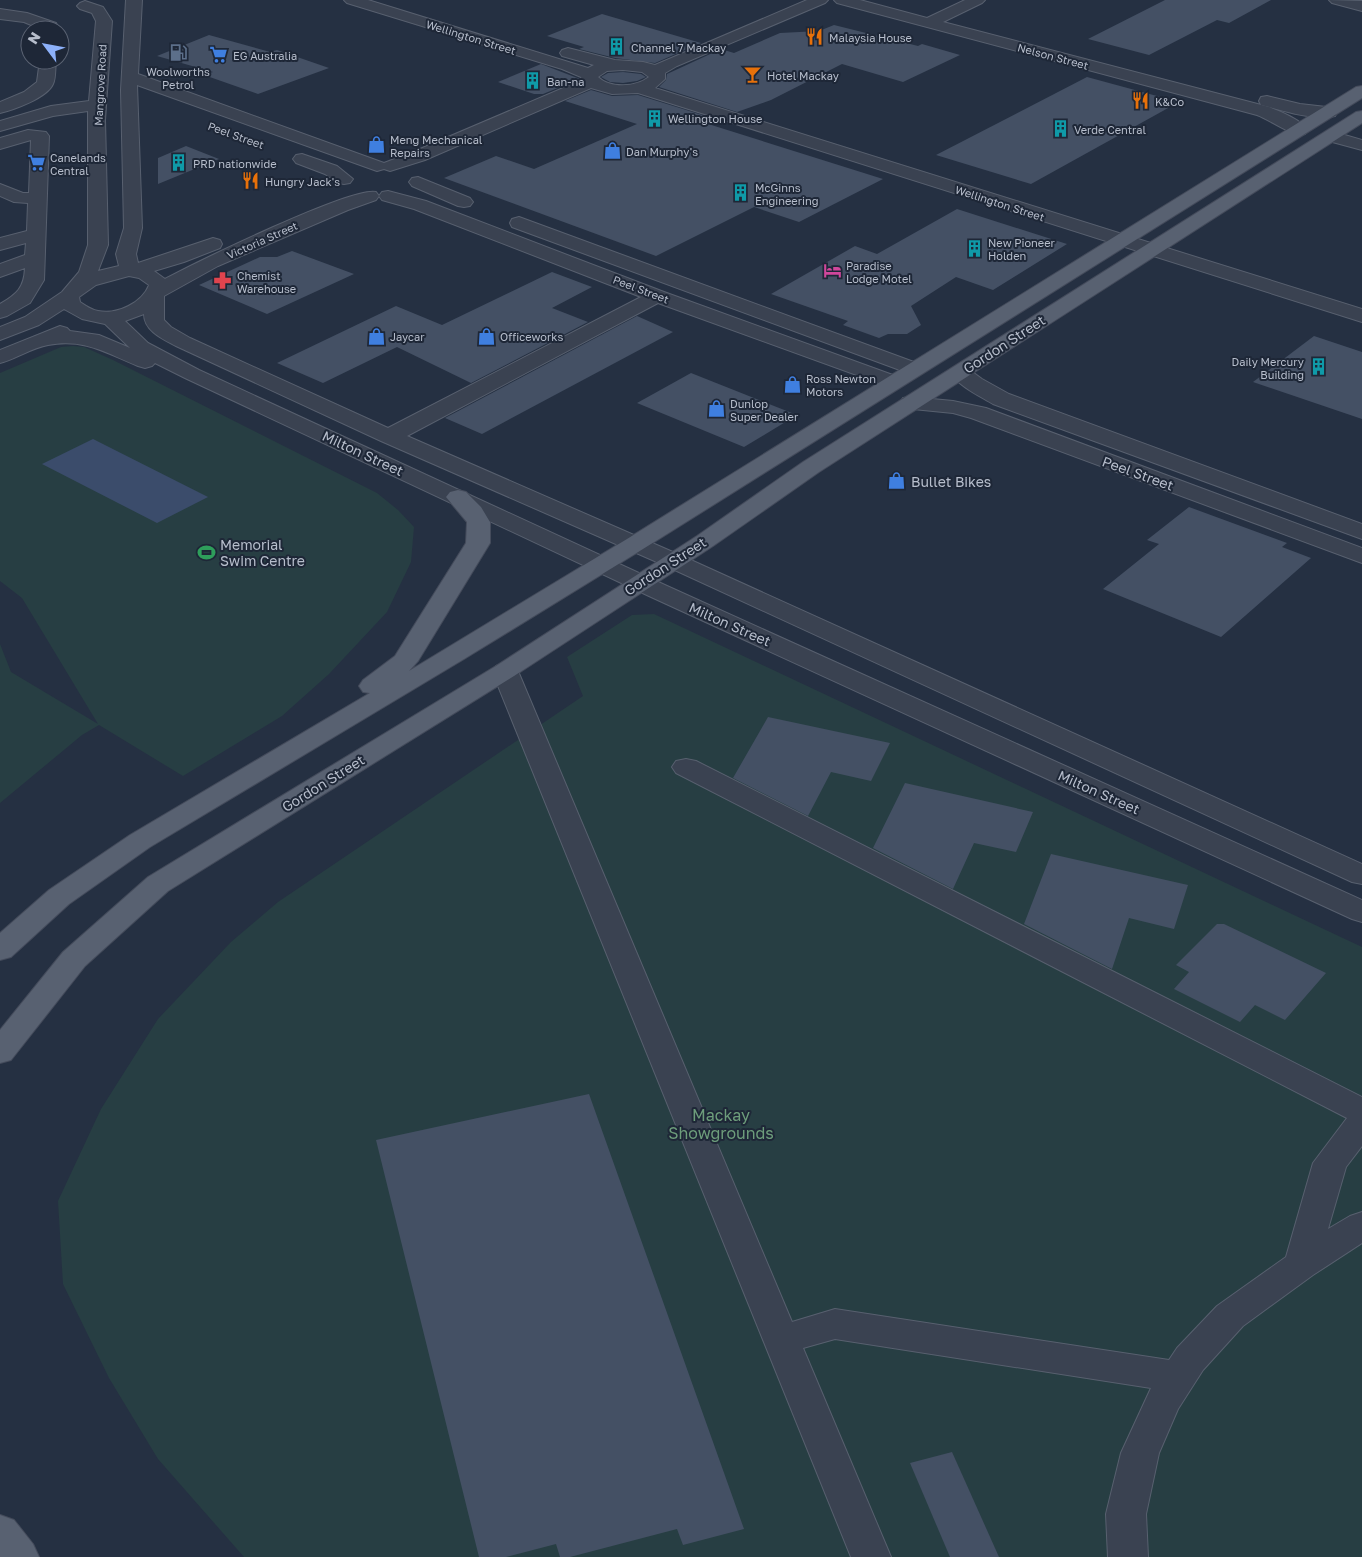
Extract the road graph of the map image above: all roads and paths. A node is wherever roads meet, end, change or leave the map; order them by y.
1 (352, 0) edge
2 (397, 0) edge
3 (790, 0) edge
4 (820, 0) edge
5 (842, 0) edge
6 (883, 0) edge
7 (977, 0) edge
8 (1338, 0) edge
9 (125, 2) edge
10 (79, 3) edge
11 (1362, 6) edge
12 (0, 14) edge
13 (944, 16) junction
14 (31, 20) edge
15 (929, 23) junction
16 (614, 65) junction
17 (634, 65) junction
18 (47, 70) edge
19 (656, 76) junction
20 (130, 77) junction
21 (590, 78) junction
22 (639, 88) junction
23 (609, 89) junction
24 (1362, 91) edge
25 (97, 105) junction
26 (208, 106) junction
27 (1270, 107) junction
28 (0, 108) edge
29 (1329, 112) junction
30 (183, 115) dead end
31 (1361, 117) edge
32 (0, 127) edge
33 (1298, 130) junction
34 (1331, 136) junction
35 (0, 144) edge
36 (1362, 145) edge
37 (284, 153) dead end
38 (383, 166) junction
39 (417, 178) junction
40 (343, 182) junction
41 (0, 189) edge
42 (379, 196) junction
43 (38, 198) junction
44 (480, 208) dead end
45 (499, 215) dead end
46 (1140, 229) junction
47 (36, 236) junction
48 (1168, 238) junction
49 (1122, 241) junction
50 (0, 244) edge
51 (1150, 250) junction
52 (35, 259) junction
53 (131, 270) junction
54 (0, 271) edge
55 (72, 292) junction
56 (156, 294) junction
57 (657, 296) junction
58 (1362, 299) edge
59 (0, 312) edge
60 (1362, 316) edge
61 (103, 317) junction
62 (0, 334) edge
63 (43, 339) junction
64 (988, 354) junction
65 (0, 357) edge
66 (915, 369) junction
67 (960, 372) junction
68 (894, 382) junction
69 (217, 386) junction
70 (911, 403) junction
71 (389, 436) junction
72 (1142, 451) junction
73 (1122, 467) junction
74 (458, 497) junction
75 (1303, 510) junction
76 (1283, 526) junction
77 (1362, 532) edge
78 (635, 544) junction
79 (1362, 556) edge
80 (674, 561) junction
81 (600, 564) junction
82 (640, 583) junction
83 (505, 671) junction
84 (686, 767) dead end
85 (245, 778) junction
86 (1362, 875) edge
87 (1362, 912) edge
88 (0, 950) edge
89 (0, 1052) edge
90 (1362, 1111) edge
91 (1362, 1123) edge
92 (1362, 1225) edge
93 (1301, 1265) junction
94 (782, 1340) junction
95 (1178, 1377) junction
96 (0, 1532) edge
97 (19, 1557) edge
98 (871, 1557) edge
99 (1128, 1557) edge

1 - 21 street, Wellington Street
2 - 16 street, Wellington Street
3 - 17 street
4 - 19 street
5 - 15 street, Nelson Street
6 - 13 street, Nelson Street
7 - 13 street
8 - 11 street
9 - 10 street
9 - 20 street
10 - 25 street, Mangrove Road
12 - 14 street
13 - 15 street
13 - 27 street, Nelson Street
15 - 27 street, Nelson Street
16 - 17 street
16 - 21 street
17 - 19 street, Wellington Street
18 - 28 street
19 - 22 street
19 - 46 street, Wellington Street
20 - 26 street, Peel Street
20 - 53 street
21 - 23 street, Wellington Street
21 - 38 street
22 - 23 street
22 - 49 street, Wellington Street
23 - 39 street
24 - 29 main road, Gordon Street
25 - 32 street
25 - 55 street, Mangrove Road
26 - 30 street, Peel Street
26 - 38 street, Peel Street
27 - 29 street, Nelson Street
27 - 33 street, Nelson Street
29 - 33 main road, Gordon Street
31 - 34 main road, Gordon Street
33 - 46 main road, Gordon Street
34 - 36 street
34 - 48 main road, Gordon Street
35 - 43 street
37 - 40 street
38 - 39 street, Peel Street
38 - 40 street, Victoria Street
39 - 42 street, Victoria Street
39 - 44 street
40 - 42 street, Peel Street
40 - 53 street, Victoria Street
41 - 43 street
42 - 56 street, Victoria Street
42 - 57 street, Peel Street
43 - 47 street
45 - 66 street, Peel Street
46 - 48 street, Wellington Street
46 - 49 main road, Gordon Street
47 - 50 street
47 - 52 street
48 - 51 main road, Gordon Street
48 - 58 street, Wellington Street
49 - 51 street, Wellington Street
49 - 66 main road, Gordon Street
51 - 60 street, Wellington Street
51 - 64 main road, Gordon Street
52 - 54 street
52 - 59 street
53 - 55 street, Victoria Street
53 - 56 street
55 - 61 street
55 - 62 street
56 - 61 street, Victoria Street
56 - 71 street, Milton Street
57 - 68 street, Peel Street
57 - 71 street
61 - 63 street
61 - 69 street, Milton Street
63 - 65 street
63 - 69 street
64 - 67 main road, Gordon Street
64 - 68 main road
66 - 68 main road, Gordon Street
67 - 70 main road, Gordon Street
67 - 72 street, Peel Street
68 - 78 main road, Gordon Street
69 - 74 street, Milton Street
70 - 73 street, Peel Street
70 - 80 main road, Gordon Street
71 - 78 street, Milton Street
72 - 73 street
72 - 75 street, Peel Street
73 - 76 street, Peel Street
74 - 81 street, Milton Street
74 - 85 main road
75 - 76 street
75 - 77 street, Peel Street
76 - 79 street, Peel Street
78 - 80 street, Milton Street
78 - 81 main road, Gordon Street
80 - 82 main road, Gordon Street
80 - 86 street, Milton Street
81 - 82 street, Milton Street
81 - 85 main road, Gordon Street
82 - 83 main road, Gordon Street
82 - 87 street, Milton Street
83 - 89 main road, Gordon Street
83 - 94 street
84 - 90 street
85 - 88 main road, Gordon Street
91 - 93 street
92 - 93 street
93 - 95 street
94 - 95 street
94 - 98 street
95 - 99 street
96 - 97 main road

